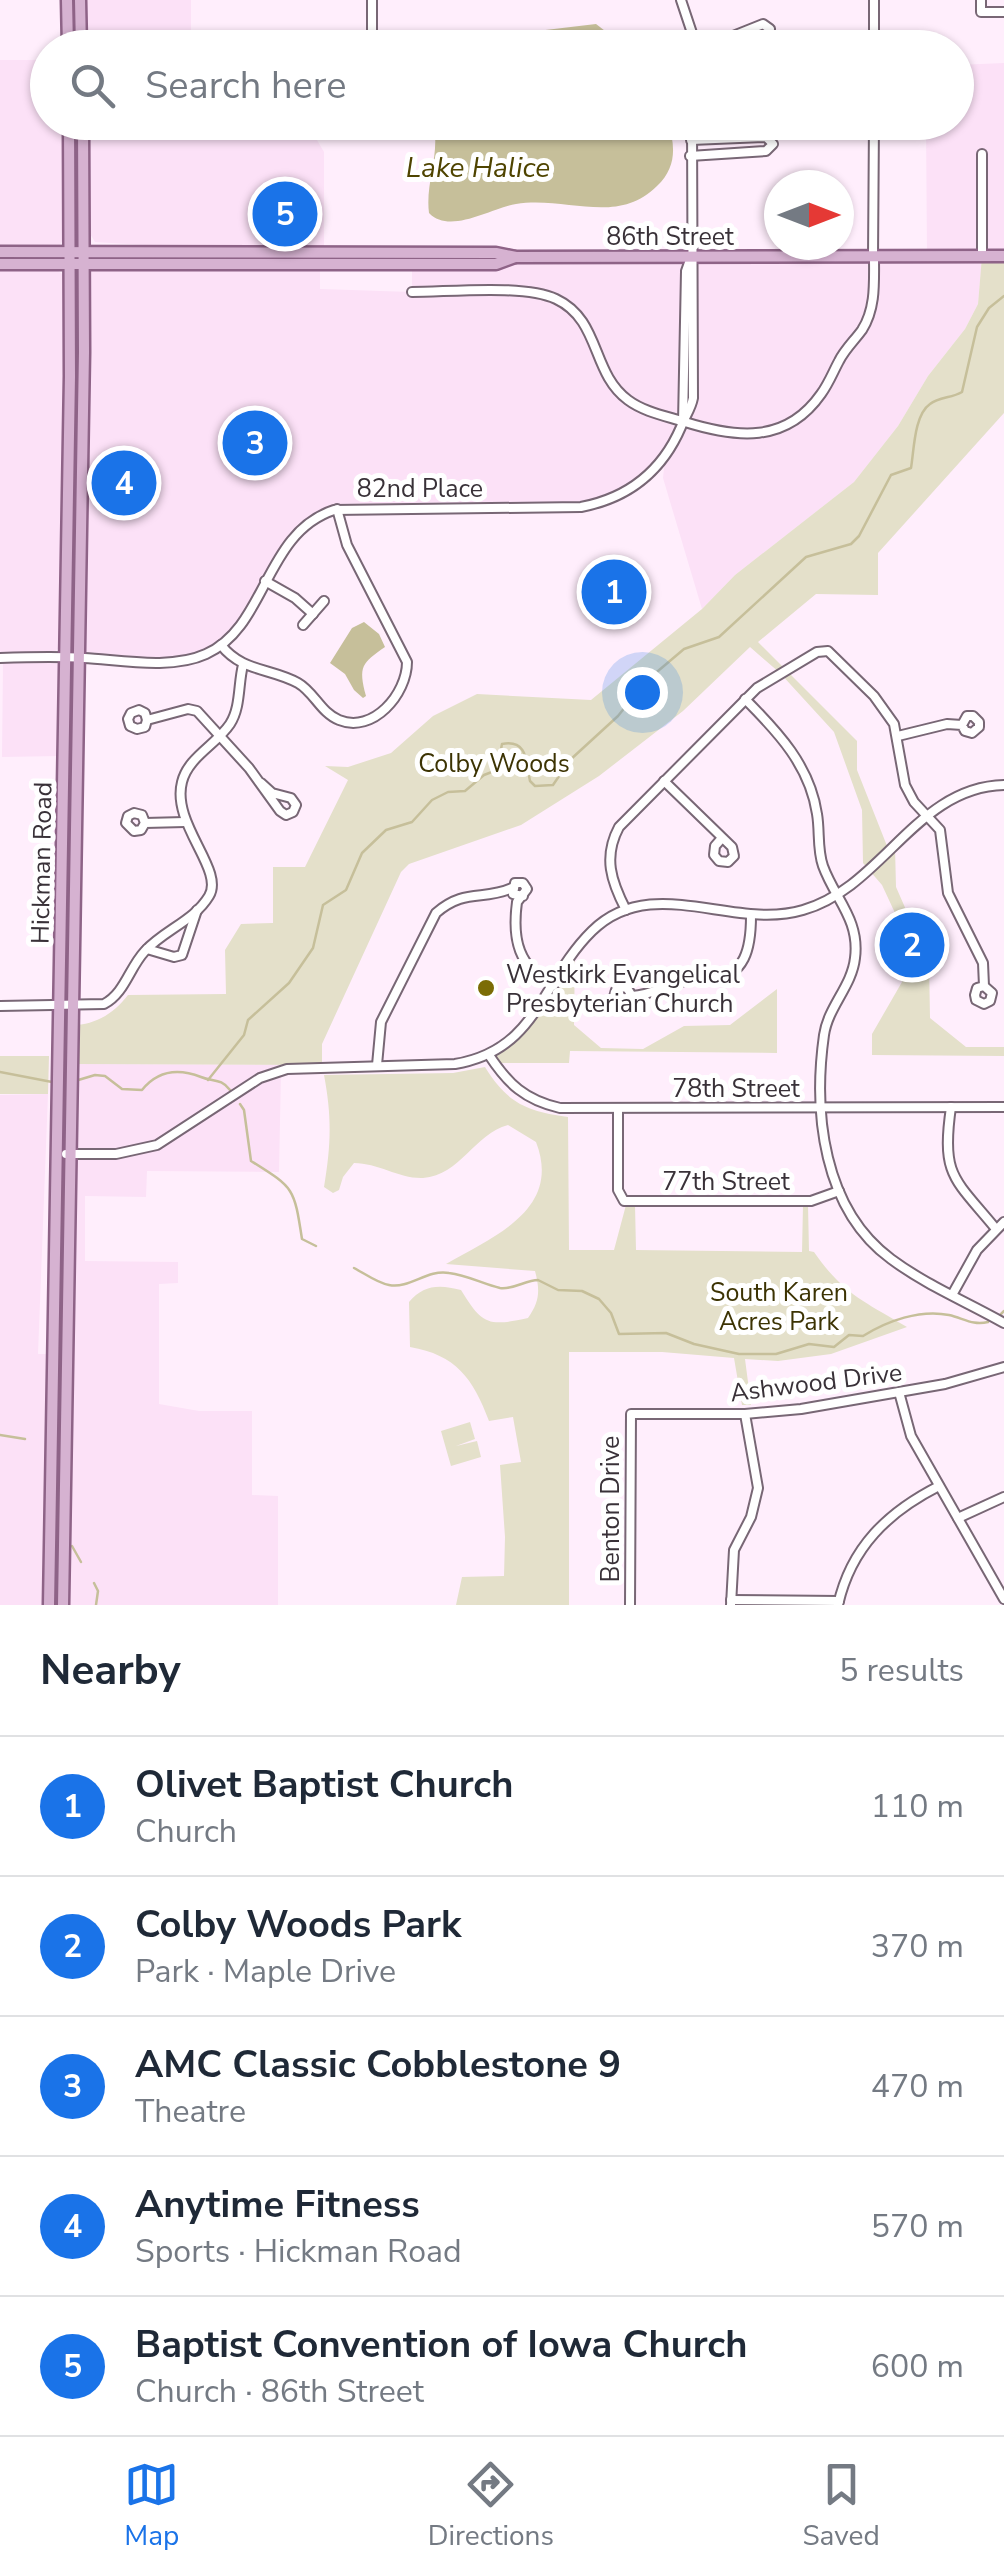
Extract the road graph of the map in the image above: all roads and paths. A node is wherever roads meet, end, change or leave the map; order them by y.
1 (67, 0) edge
2 (80, 0) edge
3 (372, 0) edge
4 (681, 0) edge
5 (874, 0) edge
6 (982, 0) edge
7 (1004, 12) edge
8 (68, 30) edge
9 (81, 30) edge
10 (372, 30) edge
11 (693, 30) edge
12 (747, 30) edge
13 (770, 30) edge
14 (874, 30) edge
15 (70, 140) edge
16 (83, 140) edge
17 (691, 140) edge
18 (769, 140) edge
19 (874, 140) edge
20 (982, 154) dead end
21 (690, 156) junction
22 (0, 252) edge
23 (85, 252) junction
24 (982, 256) junction
25 (1004, 256) edge
26 (72, 257) junction
27 (516, 257) junction
28 (691, 257) junction
29 (874, 257) junction
30 (0, 264) edge
31 (85, 264) junction
32 (412, 292) dead end
33 (683, 422) junction
34 (337, 509) junction
35 (266, 581) junction
36 (324, 602) dead end
37 (313, 614) junction
38 (303, 625) dead end
39 (222, 645) junction
40 (66, 657) junction
41 (0, 658) edge
42 (78, 658) junction
43 (243, 664) junction
44 (746, 699) junction
45 (148, 720) dead end
46 (962, 726) dead end
47 (219, 736) junction
48 (898, 736) junction
49 (664, 782) junction
50 (261, 783) junction
51 (1004, 784) edge
52 (926, 816) junction
53 (185, 822) junction
54 (145, 823) dead end
55 (722, 838) dead end
56 (839, 895) junction
57 (198, 909) junction
58 (626, 910) junction
59 (751, 916) junction
60 (146, 949) junction
61 (554, 984) junction
62 (984, 986) dead end
63 (632, 996) dead end
64 (59, 1005) junction
65 (73, 1005) junction
66 (0, 1006) edge
67 (489, 1055) junction
68 (376, 1064) junction
69 (1004, 1106) edge
70 (951, 1107) junction
71 (618, 1108) junction
72 (822, 1108) junction
73 (56, 1154) junction
74 (70, 1154) junction
75 (839, 1191) junction
76 (1004, 1222) edge
77 (996, 1229) junction
78 (952, 1295) junction
79 (1004, 1324) edge
80 (1004, 1366) edge
81 (899, 1392) junction
82 (631, 1414) joint
83 (745, 1414) junction
84 (939, 1486) junction
85 (1004, 1497) edge
86 (958, 1518) junction
87 (1004, 1599) edge
88 (730, 1603) edge
89 (838, 1603) edge
90 (49, 1605) edge
91 (63, 1605) edge
92 (630, 1605) edge

1 - 8 main road
2 - 9 main road
3 - 10 street
4 - 11 street
5 - 14 street
6 - 7 street
12 - 13 street
15 - 26 main road, Hickman Road
16 - 23 main road, Hickman Road
17 - 21 street
18 - 21 street
19 - 29 street
20 - 24 street
21 - 28 street
22 - 26 main road
23 - 26 main road, 86th Street
23 - 27 main road, 86th Street
23 - 31 main road, Hickman Road
24 - 25 main road, 86th Street
24 - 29 main road, 86th Street
26 - 30 main road
26 - 31 main road, 86th Street
26 - 40 main road, Hickman Road
27 - 28 main road, 86th Street
27 - 31 main road, 86th Street
28 - 29 main road, 86th Street
28 - 33 street
29 - 33 street
31 - 42 main road, Hickman Road
32 - 33 street
33 - 34 street, 82nd Place
34 - 35 street, 82nd Place
34 - 43 street
35 - 37 street
35 - 39 street, 82nd Place
36 - 37 street
37 - 38 street
39 - 42 street
39 - 43 street
40 - 41 street
40 - 42 street
40 - 64 main road, Hickman Road
42 - 65 main road, Hickman Road
43 - 47 street
44 - 48 street
44 - 49 street
44 - 56 street
45 - 47 street
46 - 48 street
47 - 50 street
47 - 53 street
48 - 52 street
49 - 55 street
49 - 58 street
50 - 50 street
51 - 52 street
52 - 56 street
52 - 62 street
53 - 54 street
53 - 57 street
56 - 59 street
56 - 72 street
57 - 60 street
57 - 60 street
58 - 59 street
58 - 61 street
59 - 63 street
60 - 65 street
61 - 67 street
61 - 68 street
64 - 65 street
64 - 66 street
64 - 73 main road, Hickman Road
65 - 74 main road, Hickman Road
67 - 68 street
67 - 71 street, 78th Street
68 - 74 street
69 - 70 street, 78th Street
70 - 72 street, 78th Street
70 - 77 street
71 - 72 street, 78th Street
71 - 75 street, 77th Street
72 - 75 street
73 - 74 street
73 - 90 main road, Hickman Road
74 - 91 main road, Hickman Road
75 - 78 street
76 - 77 street
77 - 78 street
78 - 79 street
80 - 81 street, Ashwood Drive
81 - 83 street, Ashwood Drive
81 - 84 street
82 - 83 street, Ashwood Drive
82 - 92 street, Benton Drive
83 - 88 street
84 - 86 street
84 - 89 street
85 - 86 street
86 - 87 street
88 - 89 street

